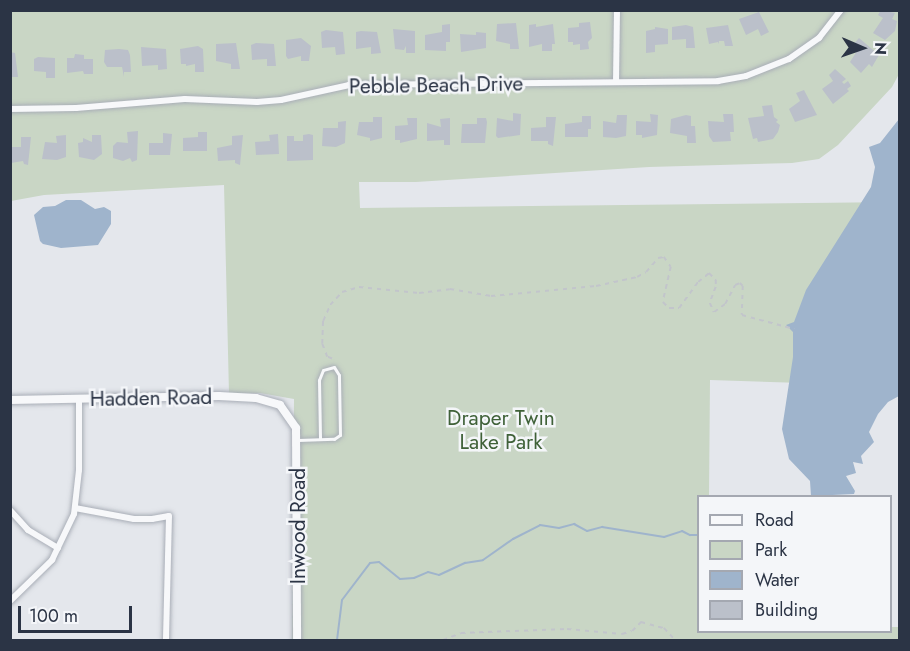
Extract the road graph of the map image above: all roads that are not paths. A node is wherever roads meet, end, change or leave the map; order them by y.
1 (617, 10) edge
2 (841, 10) edge
3 (616, 82) junction
4 (10, 109) edge
5 (10, 400) edge
6 (79, 400) junction
7 (288, 413) joint
8 (320, 439) junction
9 (297, 440) junction
10 (75, 508) junction
11 (10, 510) edge
12 (58, 548) junction
13 (10, 601) edge
14 (166, 640) edge
15 (297, 640) edge

1 - 3 street
2 - 3 street, Pebble Beach Drive
3 - 4 street, Pebble Beach Drive
5 - 6 street, Hadden Road
6 - 7 street, Hadden Road
6 - 10 street
7 - 9 street, Inwood Road
8 - 8 lane
8 - 9 lane
9 - 15 street, Inwood Road
10 - 12 street
10 - 14 street
11 - 12 street
12 - 13 street

